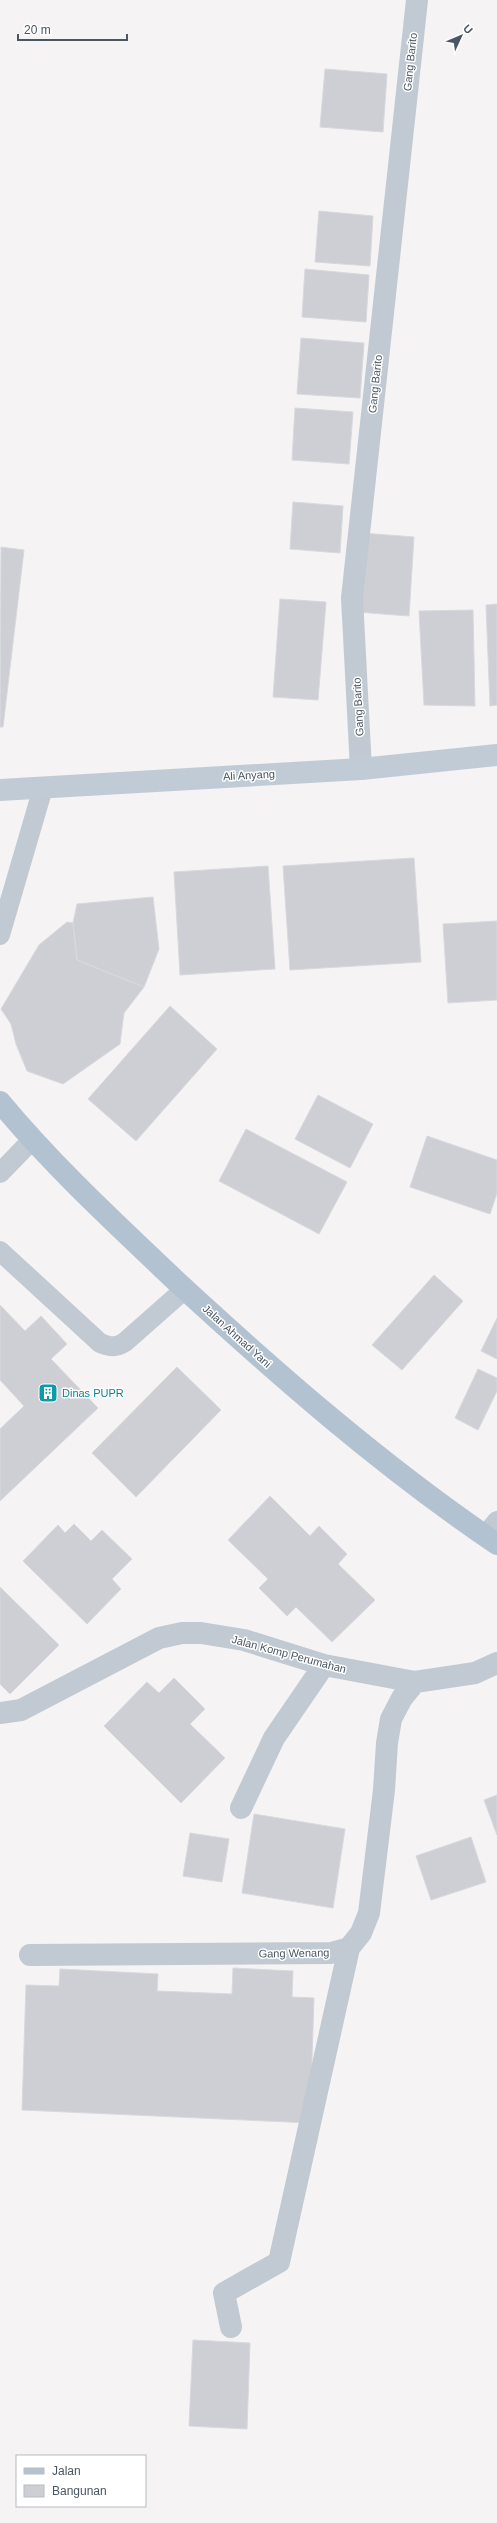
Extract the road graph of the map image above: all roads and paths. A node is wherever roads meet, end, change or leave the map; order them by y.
1 (417, 0) edge
2 (497, 755) edge
3 (361, 769) junction
4 (43, 788) junction
5 (0, 790) edge
6 (0, 935) edge
7 (0, 1102) edge
8 (32, 1140) junction
9 (0, 1173) edge
10 (0, 1251) edge
11 (185, 1289) junction
12 (493, 1534) edge
13 (497, 1662) edge
14 (324, 1665) junction
15 (415, 1682) junction
16 (0, 1713) edge
17 (240, 1808) dead end
18 (349, 1948) junction
19 (30, 1955) dead end
20 (231, 2327) dead end

1 - 3 street, Gang Barito
2 - 3 street, Ali Anyang
3 - 4 street, Ali Anyang
4 - 5 street, Ali Anyang
4 - 6 lane
7 - 8 main road, Jalan Ahmad Yani
8 - 9 lane
8 - 11 main road, Jalan Ahmad Yani
10 - 11 lane
11 - 12 main road, Jalan Ahmad Yani
13 - 15 street, Jalan Komp Perumahan
14 - 15 street, Jalan Komp Perumahan
14 - 16 street, Jalan Komp Perumahan
14 - 17 street
15 - 18 street
18 - 19 street, Gang Wenang
18 - 20 street

